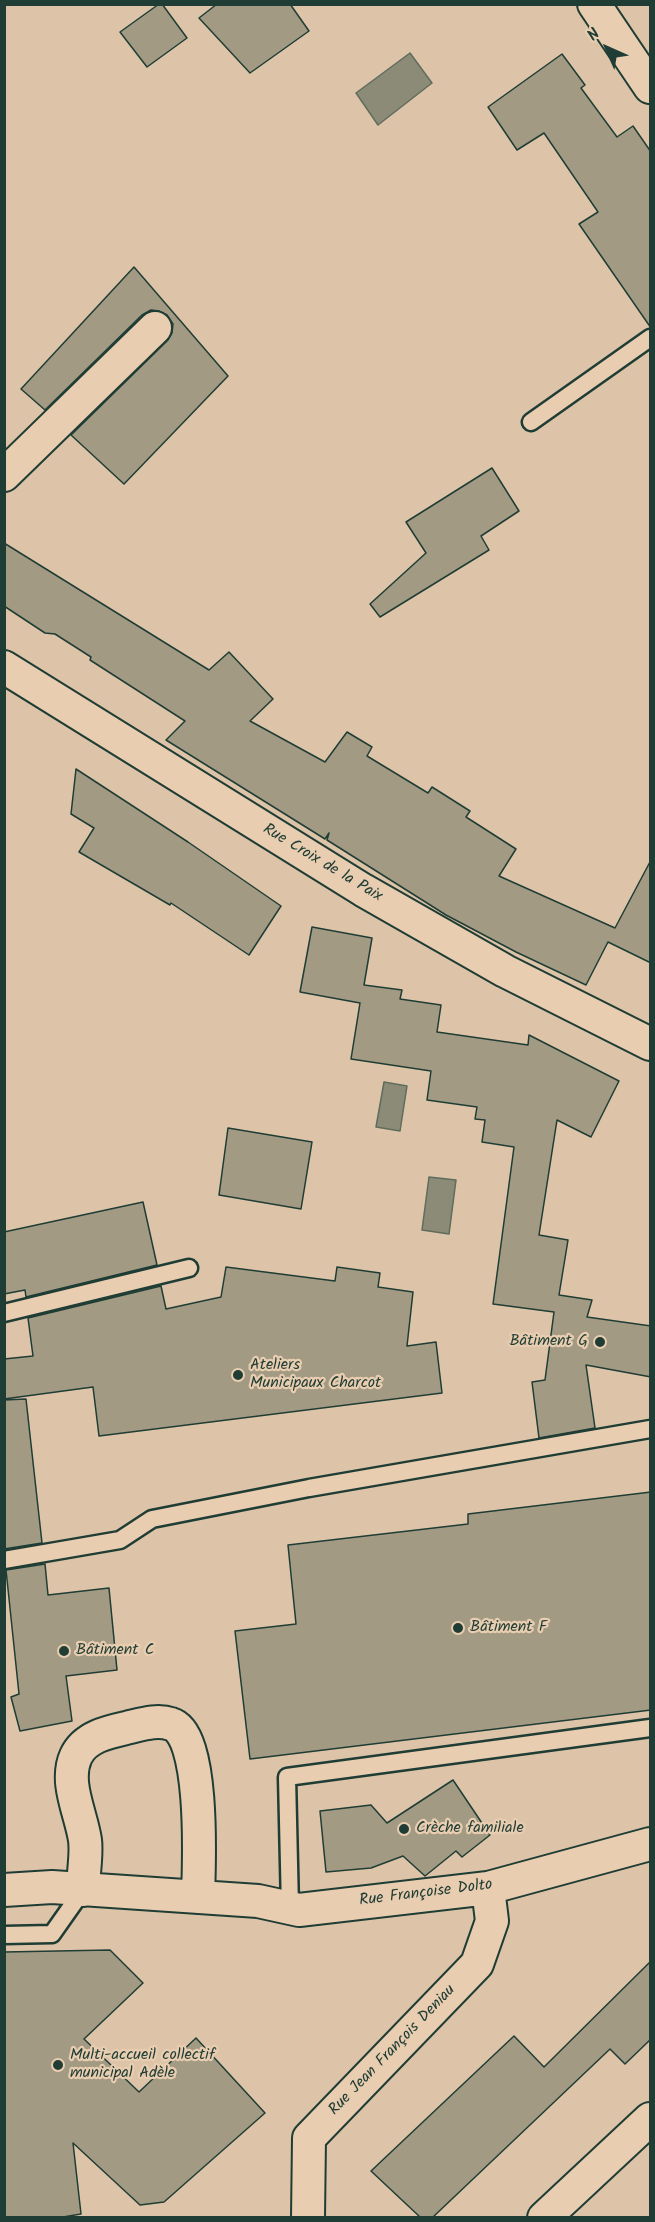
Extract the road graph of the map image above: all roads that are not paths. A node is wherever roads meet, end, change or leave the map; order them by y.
1 (594, 4) edge
2 (649, 83) edge
3 (155, 328) dead end
4 (651, 338) edge
5 (531, 422) dead end
6 (4, 475) edge
7 (4, 667) edge
8 (651, 1044) edge
9 (189, 1268) dead end
10 (4, 1313) edge
11 (651, 1430) edge
12 (4, 1560) edge
13 (651, 1728) edge
14 (651, 1844) edge
15 (488, 1888) junction
16 (4, 1890) edge
17 (82, 1890) junction
18 (198, 1897) junction
19 (290, 1908) junction
20 (4, 1935) edge
21 (651, 2119) edge
22 (308, 2217) edge
23 (544, 2217) edge

1 - 2 street
3 - 6 street
4 - 5 lane
7 - 8 street, Rue Croix de la Paix
9 - 10 lane
11 - 12 lane
13 - 19 lane
14 - 15 street, Rue Françoise Dolto
15 - 19 street, Rue Françoise Dolto
15 - 22 street, Rue Jean François Deniau
16 - 17 street, Rue Françoise Dolto
17 - 18 street, Rue Françoise Dolto
17 - 18 street
17 - 20 lane
18 - 19 street, Rue Françoise Dolto
21 - 23 street

